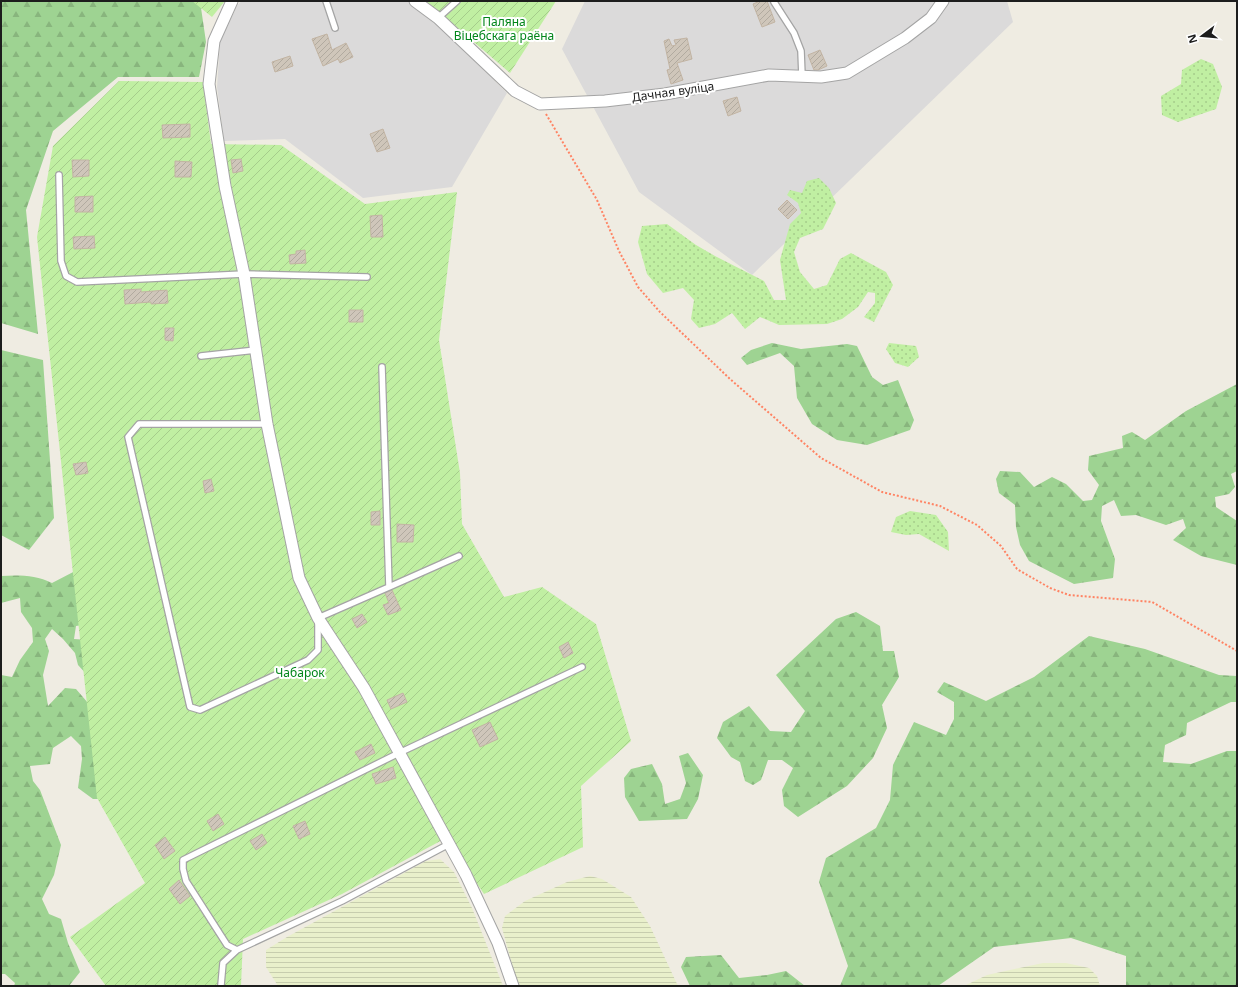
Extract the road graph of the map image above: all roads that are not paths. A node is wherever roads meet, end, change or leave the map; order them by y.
1 (232, 1) edge
2 (326, 1) edge
3 (415, 1) edge
4 (457, 1) edge
5 (943, 1) edge
6 (774, 2) dead end
7 (438, 18) junction
8 (335, 28) dead end
9 (802, 76) junction
10 (59, 175) dead end
11 (244, 274) junction
12 (367, 277) dead end
13 (256, 350) junction
14 (201, 356) dead end
15 (382, 367) dead end
16 (267, 424) junction
17 (458, 556) dead end
18 (389, 588) junction
19 (318, 618) junction
20 (582, 667) dead end
21 (399, 753) junction
22 (449, 844) junction
23 (237, 950) junction
24 (221, 985) edge
25 (513, 986) edge

1 - 11 street
2 - 8 lane
3 - 7 street
4 - 7 lane
5 - 9 street, Дачная вуліца
6 - 9 lane
7 - 9 street, Дачная вуліца
10 - 11 lane
11 - 12 lane
11 - 13 street
13 - 14 lane
13 - 16 street
15 - 18 lane
16 - 19 street
16 - 19 lane
17 - 18 lane
18 - 19 lane
19 - 21 street
20 - 21 lane
21 - 22 street
21 - 23 lane
22 - 23 lane
22 - 25 street
23 - 24 lane

